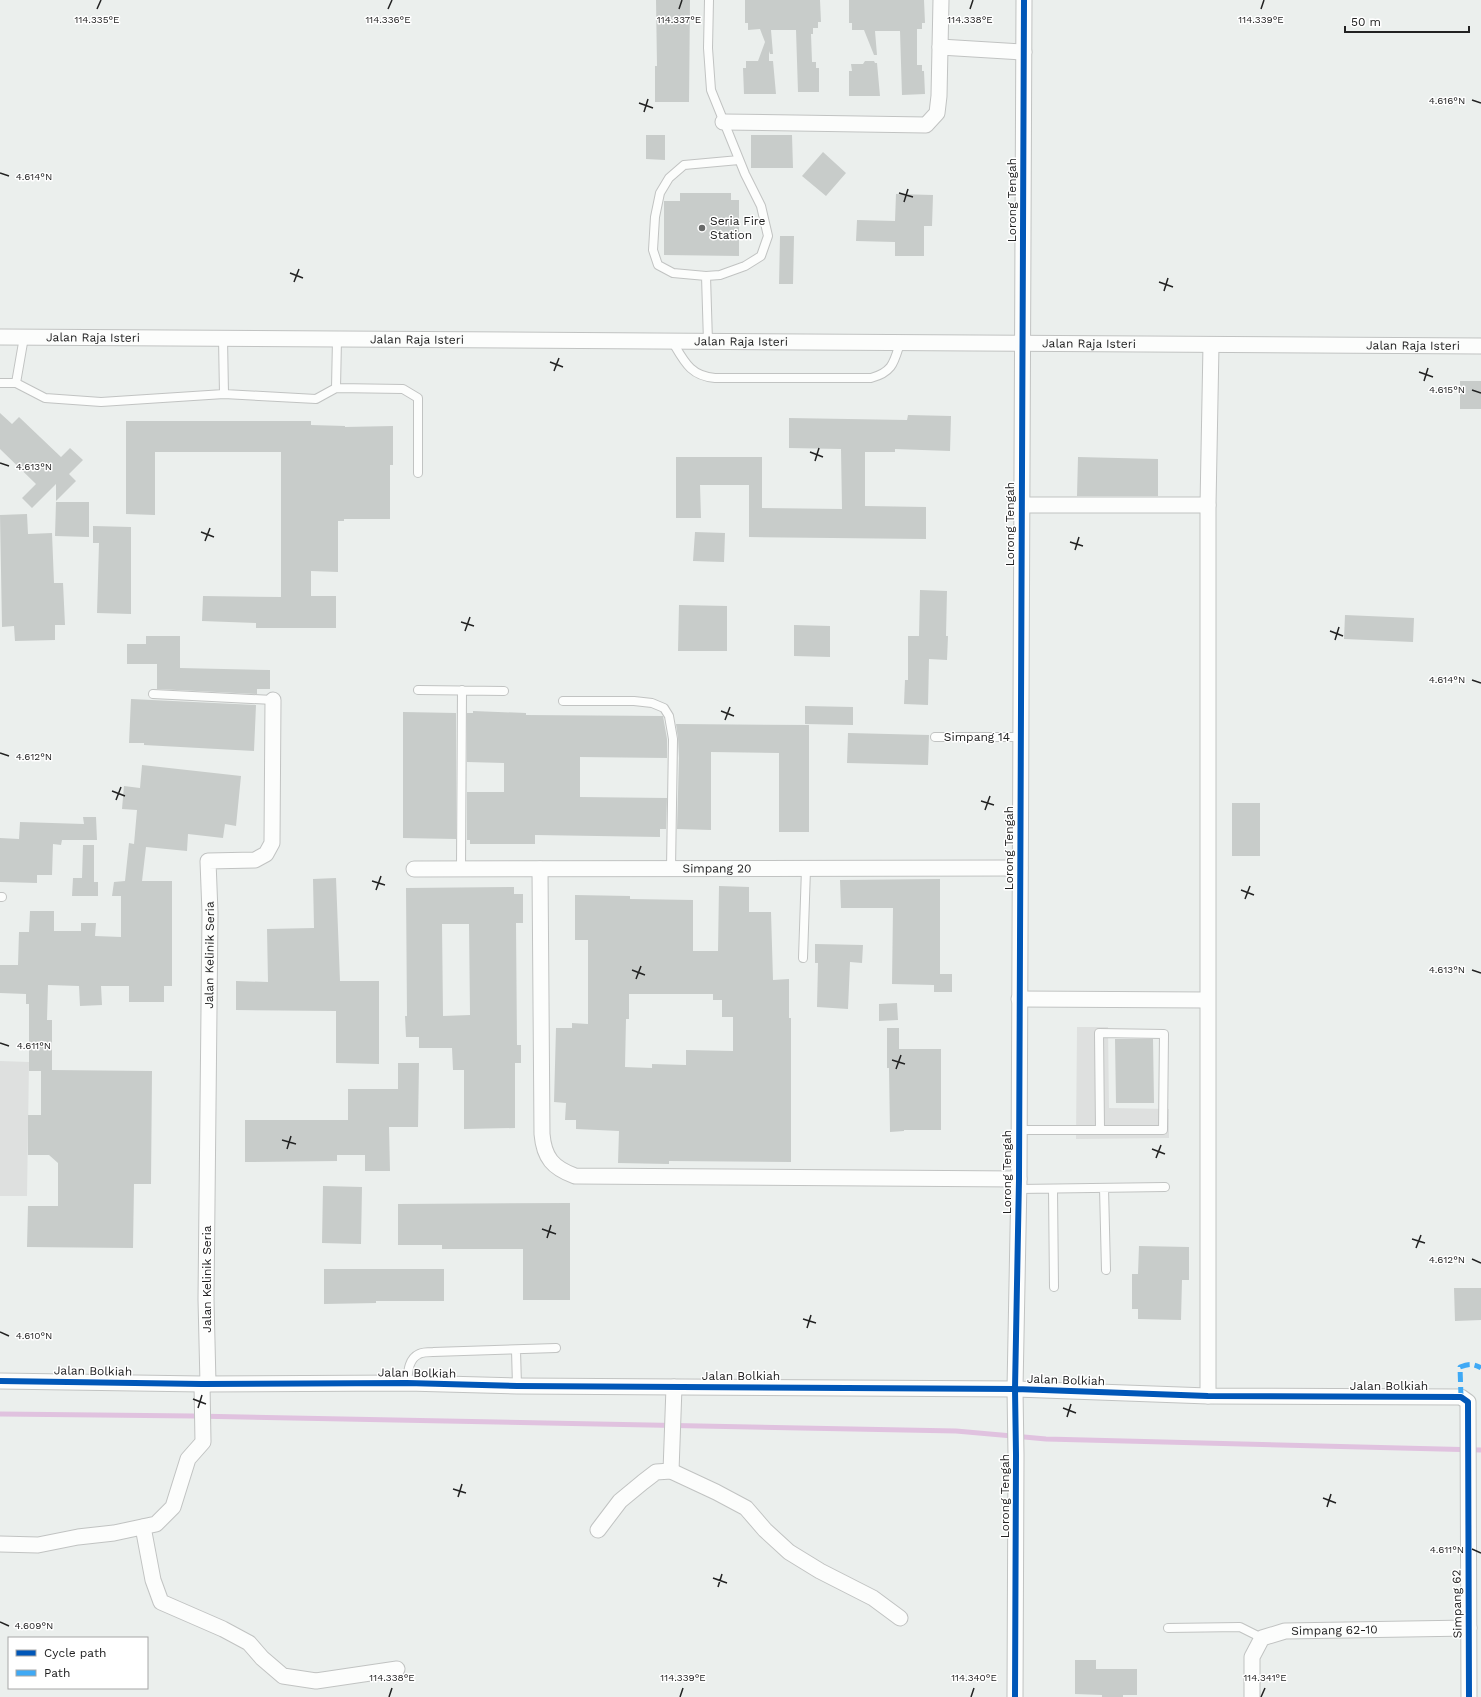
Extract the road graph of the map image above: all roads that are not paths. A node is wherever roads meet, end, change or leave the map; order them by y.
1 (709, 0) edge
2 (941, 0) edge
3 (1024, 0) edge
4 (940, 47) junction
5 (1024, 52) junction
6 (723, 122) junction
7 (739, 160) junction
8 (706, 276) junction
9 (0, 337) edge
10 (24, 337) junction
11 (223, 338) junction
12 (337, 339) junction
13 (672, 341) junction
14 (708, 342) junction
15 (900, 343) junction
16 (1022, 344) junction
17 (1211, 345) junction
18 (1481, 346) edge
19 (0, 383) edge
20 (16, 383) junction
21 (336, 388) junction
22 (224, 394) junction
23 (418, 474) dead end
24 (1021, 505) junction
25 (1208, 505) junction
26 (418, 690) dead end
27 (462, 690) junction
28 (504, 691) dead end
29 (153, 694) dead end
30 (273, 700) joint
31 (563, 701) dead end
32 (934, 737) dead end
33 (1020, 737) junction
34 (806, 868) junction
35 (1020, 868) junction
36 (414, 869) dead end
37 (461, 869) junction
38 (540, 869) junction
39 (671, 869) junction
40 (804, 958) dead end
41 (1019, 999) junction
42 (1207, 1000) junction
43 (1019, 1130) junction
44 (1100, 1130) junction
45 (1019, 1184) junction
46 (1165, 1187) dead end
47 (1104, 1188) junction
48 (1053, 1189) junction
49 (1106, 1270) dead end
50 (1054, 1287) dead end
51 (556, 1348) dead end
52 (516, 1350) junction
53 (0, 1381) edge
54 (407, 1383) junction
55 (205, 1384) junction
56 (517, 1386) junction
57 (674, 1387) junction
58 (1015, 1389) junction
59 (1208, 1396) junction
60 (1468, 1415) joint
61 (671, 1471) junction
62 (143, 1527) junction
63 (598, 1530) dead end
64 (0, 1544) edge
65 (900, 1618) dead end
66 (1168, 1628) dead end
67 (1469, 1628) junction
68 (1262, 1638) junction
69 (397, 1669) dead end
70 (1016, 1697) edge
71 (1252, 1697) edge
72 (1469, 1697) edge

1 - 6 lane
2 - 4 street
3 - 5 street, Lorong Tengah
4 - 5 street
4 - 6 street
5 - 16 street, Lorong Tengah
6 - 7 lane
7 - 8 lane
7 - 8 lane
8 - 14 lane
9 - 10 street, Jalan Raja Isteri
10 - 11 street, Jalan Raja Isteri
10 - 20 lane
11 - 12 street, Jalan Raja Isteri
11 - 22 lane
12 - 13 street, Jalan Raja Isteri
12 - 21 lane
13 - 14 street, Jalan Raja Isteri
13 - 15 lane
14 - 15 street, Jalan Raja Isteri
15 - 16 street, Jalan Raja Isteri
16 - 17 street, Jalan Raja Isteri
16 - 24 street, Lorong Tengah
17 - 18 street, Jalan Raja Isteri
17 - 25 street
19 - 20 lane
20 - 22 lane
21 - 22 lane
21 - 23 lane
24 - 25 street
24 - 33 street, Lorong Tengah
25 - 42 street
26 - 27 lane
27 - 28 lane
27 - 37 lane
29 - 30 lane, Jalan Kelinik Seria
30 - 55 street, Jalan Kelinik Seria
31 - 39 lane
32 - 33 lane, Simpang 14
33 - 35 street, Lorong Tengah
34 - 35 street, Simpang 20
34 - 39 street, Simpang 20
34 - 40 lane
35 - 41 street, Lorong Tengah
36 - 37 street, Simpang 20
37 - 38 street, Simpang 20
38 - 39 street, Simpang 20
38 - 45 street
41 - 42 street
41 - 43 street, Lorong Tengah
42 - 59 street
43 - 44 lane
43 - 45 street, Lorong Tengah
44 - 44 lane
45 - 48 lane
45 - 58 street, Lorong Tengah
46 - 47 lane
47 - 48 lane
47 - 49 lane
48 - 50 lane
51 - 52 lane
52 - 54 lane
52 - 56 lane
53 - 55 street, Jalan Bolkiah
54 - 55 street, Jalan Bolkiah
54 - 56 street, Jalan Bolkiah
55 - 62 street
56 - 57 street, Jalan Bolkiah
57 - 58 street, Jalan Bolkiah
57 - 61 street
58 - 59 street, Jalan Bolkiah
58 - 70 street, Lorong Tengah
59 - 60 street, Jalan Bolkiah
60 - 67 street, Simpang 62
61 - 63 street
61 - 65 street
62 - 64 street
62 - 69 street
66 - 68 lane
67 - 68 street, Simpang 62-10
67 - 72 street, Simpang 62
68 - 71 street

